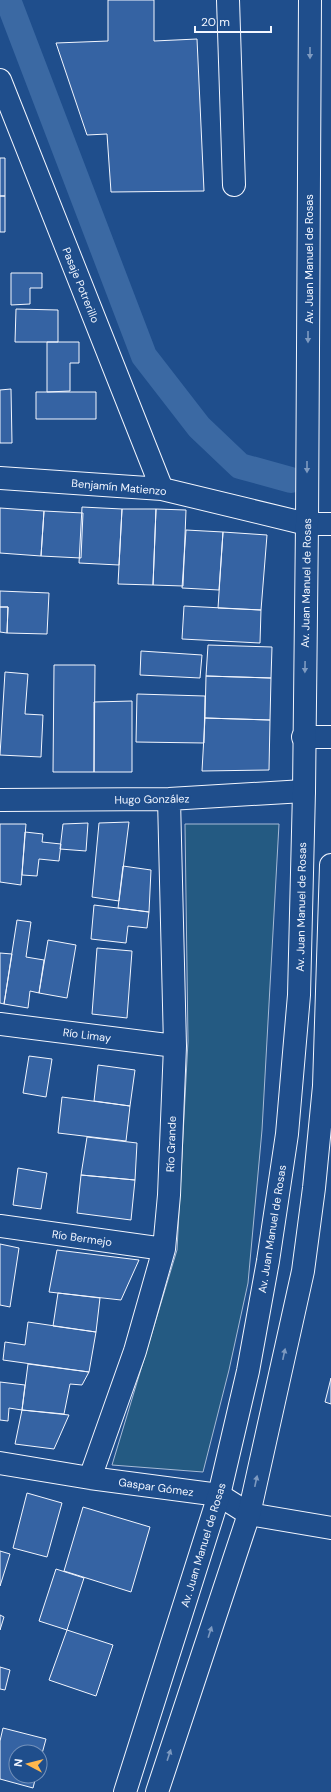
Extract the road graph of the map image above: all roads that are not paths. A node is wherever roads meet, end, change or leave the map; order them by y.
1 (228, 0) edge
2 (310, 0) edge
3 (0, 80) edge
4 (234, 185) dead end
5 (0, 478) edge
6 (162, 489) junction
7 (307, 524) junction
8 (331, 524) edge
9 (304, 737) junction
10 (331, 737) edge
11 (304, 791) junction
12 (169, 799) junction
13 (0, 800) edge
14 (331, 865) edge
15 (0, 1024) edge
16 (175, 1046) junction
17 (0, 1226) edge
18 (164, 1250) junction
19 (0, 1463) edge
20 (90, 1478) junction
21 (219, 1495) junction
22 (249, 1514) junction
23 (331, 1528) edge
24 (125, 1792) edge
25 (157, 1792) edge

1 - 4 main road
2 -> 7 main road, Av. Juan Manuel de Rosas
3 - 6 main road, Pasaje Potrerillo
5 - 6 main road, Benjamín Matienzo
6 - 7 main road, Benjamín Matienzo
7 - 8 main road, Benjamín Matienzo
7 -> 9 main road, Av. Juan Manuel de Rosas
9 - 10 main road
9 - 11 main road, Av. Juan Manuel de Rosas
11 - 12 main road, Hugo González
11 - 21 main road, Av. Juan Manuel de Rosas
12 - 13 main road, Hugo González
12 - 16 main road, Río Grande
22 -> 14 main road
15 - 16 main road, Río Limay
16 - 18 main road, Río Grande
17 - 18 main road, Río Bermejo
18 - 20 main road, Río Grande
19 - 20 main road, Gaspar Gómez
20 - 21 main road, Gaspar Gómez
21 - 22 main road, Gaspar Gómez
21 - 24 main road, Av. Juan Manuel de Rosas
22 - 23 main road, Gaspar Gómez
25 -> 22 main road

